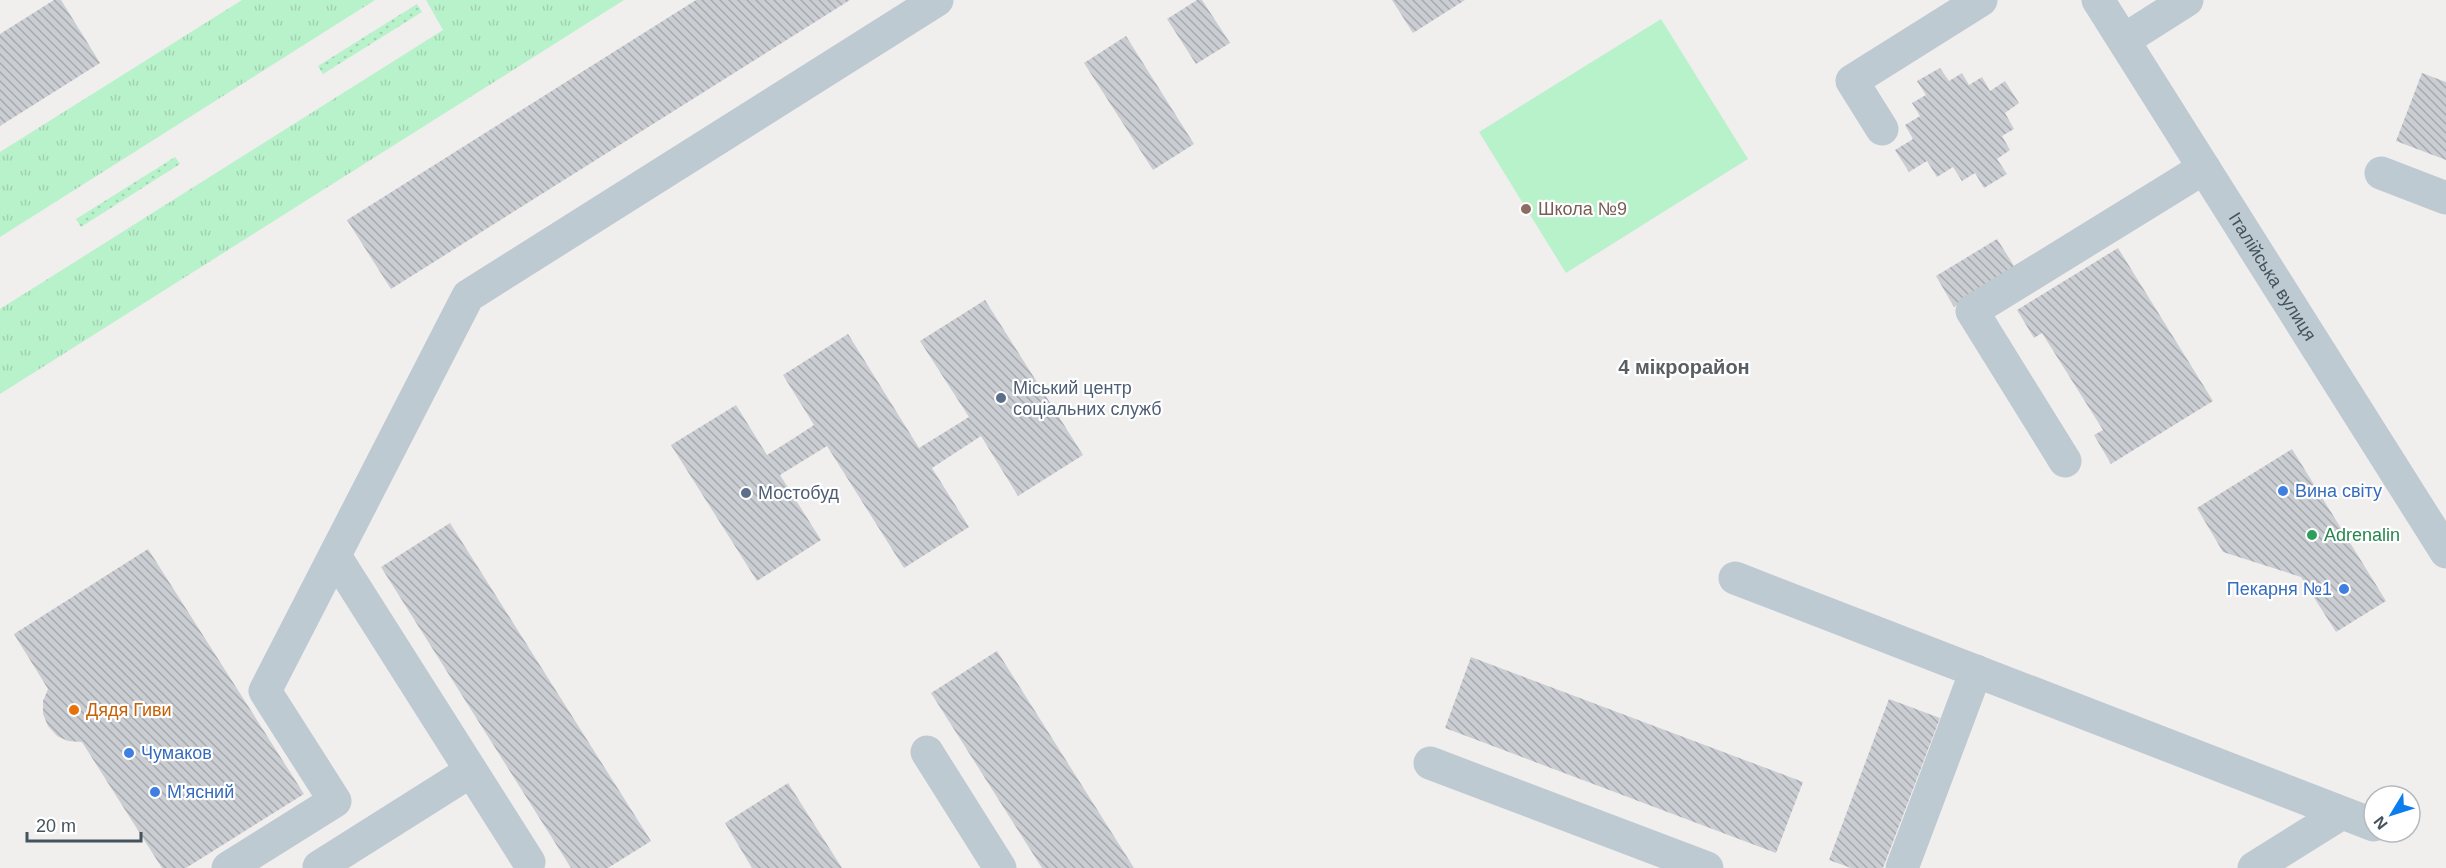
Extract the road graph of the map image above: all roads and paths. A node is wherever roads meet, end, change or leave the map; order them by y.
1 (937, 0) edge
2 (1982, 0) edge
3 (2098, 0) edge
4 (2187, 0) edge
5 (2124, 40) junction
6 (1882, 129) dead end
7 (2204, 168) junction
8 (2381, 173) dead end
9 (2446, 198) edge
10 (2065, 461) dead end
11 (2446, 552) edge
12 (335, 556) junction
13 (1735, 578) dead end
14 (1976, 671) junction
15 (927, 752) dead end
16 (1430, 763) dead end
17 (471, 771) junction
18 (2342, 813) junction
19 (2362, 820) edge
20 (293, 827) junction
21 (529, 862) dead end
22 (228, 868) edge
23 (320, 868) edge
24 (1000, 868) edge
25 (1707, 868) edge
26 (1902, 868) edge
27 (2254, 868) edge

1 - 12 street
2 - 6 street
3 - 5 street, Італійська вулиця
4 - 5 street
5 - 7 street, Італійська вулиця
7 - 10 street
7 - 11 street, Італійська вулиця
8 - 9 street
12 - 17 street
12 - 20 street
13 - 14 street
14 - 18 street
14 - 26 street
15 - 24 street
16 - 25 street
17 - 21 street
17 - 23 street
18 - 19 street
18 - 27 street
20 - 22 street
20 - 23 street

